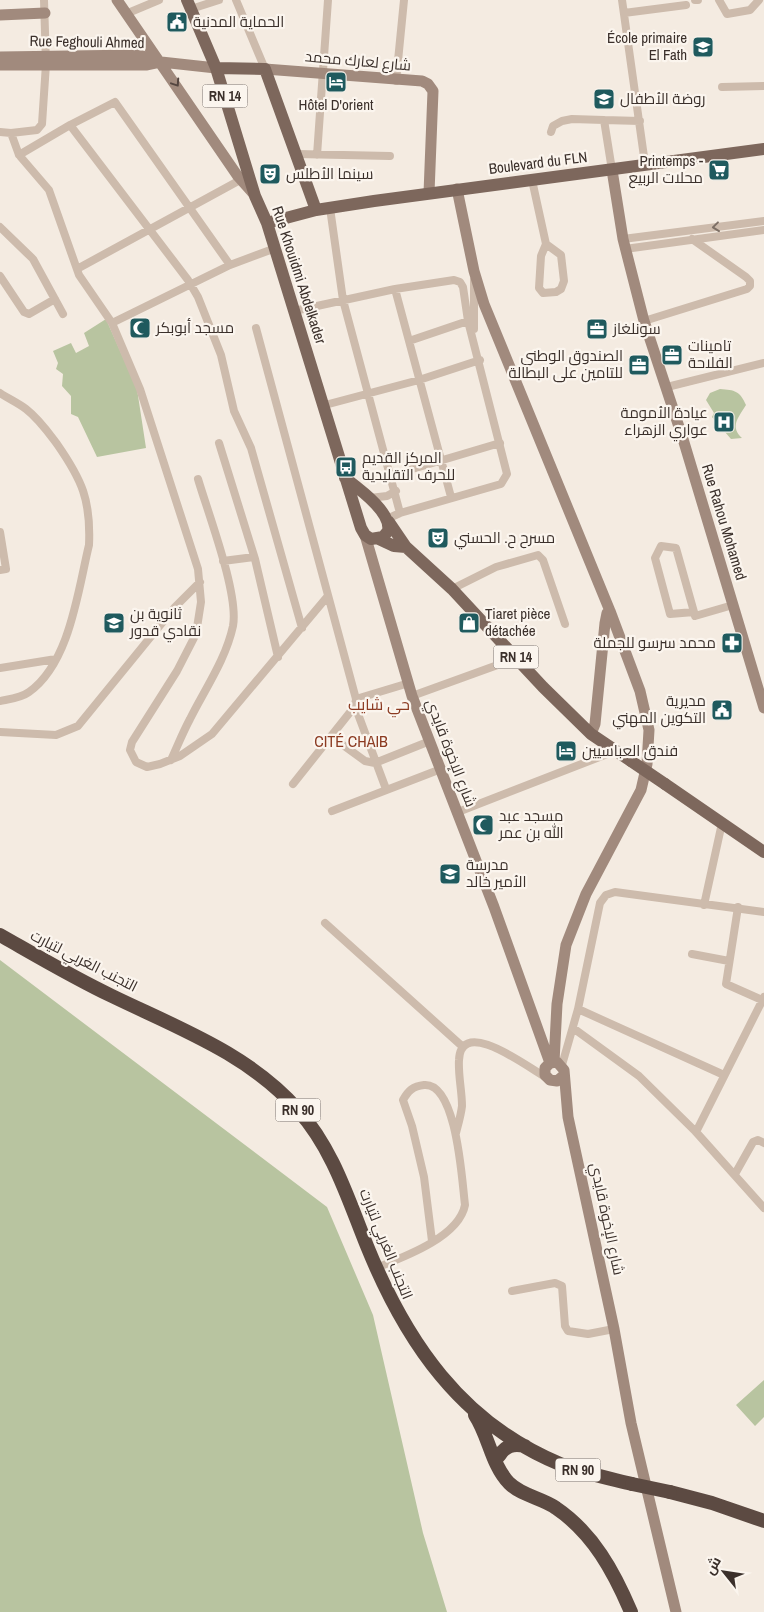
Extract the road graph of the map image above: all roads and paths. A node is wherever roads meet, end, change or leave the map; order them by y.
1 (44, 0) edge
2 (117, 0) edge
3 (158, 0) edge
4 (218, 0) edge
5 (236, 0) edge
6 (328, 0) edge
7 (396, 0) edge
8 (404, 0) edge
9 (622, 0) edge
10 (719, 0) edge
11 (759, 0) edge
12 (189, 5) edge
13 (686, 5) dead end
14 (45, 13) junction
15 (128, 13) junction
16 (624, 13) junction
17 (0, 15) edge
18 (0, 57) edge
19 (46, 60) junction
20 (161, 62) junction
21 (0, 65) edge
22 (216, 68) junction
23 (265, 69) junction
24 (322, 74) junction
25 (396, 81) junction
26 (764, 86) edge
27 (722, 87) dead end
28 (604, 120) junction
29 (640, 120) junction
30 (70, 125) junction
31 (0, 132) edge
32 (551, 132) dead end
33 (11, 133) junction
34 (764, 149) edge
35 (297, 154) junction
36 (18, 155) junction
37 (317, 155) junction
38 (390, 156) dead end
39 (644, 164) junction
40 (612, 170) junction
41 (242, 179) junction
42 (532, 180) junction
43 (458, 189) junction
44 (429, 193) junction
45 (255, 196) junction
46 (188, 208) junction
47 (330, 208) junction
48 (316, 210) junction
49 (764, 221) edge
50 (267, 223) junction
51 (0, 227) edge
52 (150, 230) junction
53 (764, 230) edge
54 (692, 239) junction
55 (546, 244) junction
56 (624, 244) junction
57 (273, 249) junction
58 (230, 265) junction
59 (76, 269) junction
60 (474, 271) junction
61 (0, 276) edge
62 (190, 285) junction
63 (395, 290) junction
64 (55, 299) junction
65 (343, 300) junction
66 (294, 311) junction
67 (63, 314) dead end
68 (468, 321) junction
69 (644, 321) junction
70 (112, 323) junction
71 (256, 328) dead end
72 (472, 333) junction
73 (409, 341) junction
74 (480, 360) junction
75 (764, 363) edge
76 (419, 380) junction
77 (667, 387) junction
78 (0, 393) edge
79 (369, 393) junction
80 (325, 406) junction
81 (219, 443) dead end
82 (500, 443) junction
83 (442, 461) junction
84 (392, 475) junction
85 (345, 478) junction
86 (198, 479) dead end
87 (396, 491) junction
88 (452, 497) junction
89 (379, 512) junction
90 (400, 513) junction
91 (0, 532) edge
92 (370, 534) junction
93 (0, 537) edge
94 (406, 547) junction
95 (254, 556) junction
96 (223, 561) junction
97 (0, 570) edge
98 (200, 582) junction
99 (452, 589) junction
100 (327, 597) junction
101 (734, 605) junction
102 (610, 611) junction
103 (694, 612) junction
104 (565, 624) dead end
105 (302, 628) junction
106 (278, 657) junction
107 (56, 658) junction
108 (517, 658) junction
109 (752, 664) junction
110 (764, 664) edge
111 (0, 668) edge
112 (409, 683) junction
113 (412, 696) junction
114 (0, 701) edge
115 (355, 703) junction
116 (764, 708) edge
117 (0, 732) edge
118 (591, 734) junction
119 (332, 737) junction
120 (430, 741) junction
121 (615, 751) junction
122 (171, 760) junction
123 (375, 763) junction
124 (441, 769) junction
125 (293, 784) dead end
126 (386, 789) junction
127 (332, 811) dead end
128 (458, 812) junction
129 (722, 822) junction
130 (764, 852) edge
131 (704, 904) junction
132 (738, 907) junction
133 (764, 912) edge
134 (325, 923) dead end
135 (0, 935) edge
136 (692, 954) dead end
137 (729, 961) junction
138 (762, 1004) edge
139 (578, 1009) junction
140 (573, 1028) junction
141 (463, 1047) junction
142 (521, 1062) junction
143 (555, 1066) junction
144 (724, 1075) junction
145 (548, 1079) junction
146 (568, 1117) junction
147 (696, 1132) junction
148 (456, 1135) junction
149 (764, 1143) edge
150 (735, 1174) junction
151 (764, 1208) edge
152 (432, 1241) junction
153 (376, 1268) junction
154 (512, 1291) dead end
155 (614, 1329) junction
156 (471, 1408) junction
157 (502, 1432) junction
158 (527, 1447) junction
159 (494, 1451) junction
160 (764, 1521) edge
161 (631, 1612) edge
162 (676, 1612) edge

1 - 14 street
2 - 15 street
3 - 15 street
4 - 12 street
5 - 23 street
6 - 24 street
7 - 8 street
8 - 25 street
9 - 16 street
10 - 11 street
12 - 22 main road, Rue Khouidmi Abdelkader / RN 14
13 - 16 street
14 - 17 street
14 - 19 street
15 - 20 street
16 - 29 street
18 - 19 street, Rue Feghouli Ahmed
19 - 20 street, Rue Feghouli Ahmed
19 - 21 street, Rue Feghouli Ahmed
19 - 33 street
20 - 22 street, Rue Feghouli Ahmed
20 -> 41 street
22 - 23 main road
22 - 45 main road, Rue Khouidmi Abdelkader / RN 14
23 - 24 street, شارع لعارك محمد
23 - 35 main road
24 - 25 street, شارع لعارك محمد
24 - 37 street
25 - 44 street, شارع لعارك محمد
26 - 27 street
28 - 29 street
28 - 32 street
28 - 40 street
29 - 39 street
30 - 36 street
30 - 46 street
30 - 52 street
31 - 33 street
33 - 36 street
34 - 39 main road, Boulevard du FLN
35 - 37 street
35 - 48 main road
36 - 59 street
37 - 38 street
39 - 40 main road, Boulevard du FLN
40 - 42 main road, Boulevard du FLN
40 - 56 street, Rue Rahou Mohamed
41 - 45 street
41 - 46 street
42 - 43 main road, Boulevard du FLN
42 - 55 street
43 - 44 main road, Boulevard du FLN
43 - 60 street
44 - 47 main road, Boulevard du FLN
45 - 50 main road, Rue Khouidmi Abdelkader / RN 14
46 - 52 street
46 - 58 street
47 - 48 main road, Boulevard du FLN
47 - 65 street
48 - 50 main road, Boulevard du FLN
49 -> 56 street
50 - 57 main road, Rue Khouidmi Abdelkader / RN 14
51 - 64 street
52 - 59 street
52 - 62 street
53 - 54 street
54 - 56 street
54 - 69 street
55 - 55 street
56 - 69 street, Rue Rahou Mohamed
57 - 58 street
57 - 66 main road, Rue Khouidmi Abdelkader / RN 14
58 - 62 street
59 - 70 street
60 - 72 street
60 - 102 street
61 - 64 street
62 - 70 street
62 - 105 street
63 - 65 street
63 - 68 street
63 - 73 street
64 - 67 street
65 - 66 street
65 - 79 street
66 - 80 main road, Rue Khouidmi Abdelkader / RN 14
68 - 72 street
68 - 73 street
69 - 77 street, Rue Rahou Mohamed
70 - 98 street
71 - 100 street
72 - 74 street
73 - 76 street
74 - 76 street
74 - 82 street
75 - 77 street
76 - 79 street
76 - 83 street
77 - 101 street, Rue Rahou Mohamed
78 - 107 street
79 - 80 street
79 - 84 street
80 - 85 main road, Rue Khouidmi Abdelkader / RN 14
81 - 95 street
82 - 83 street
82 - 88 street
83 - 84 street
83 - 88 street
84 - 87 street
85 - 89 main road, RN 14
85 - 92 main road, RN 14
86 - 96 street
87 - 89 street
87 - 90 street
88 - 90 street
89 - 90 street
89 - 92 main road
89 - 92 main road
89 - 94 main road, RN 14
91 - 93 street
92 - 94 main road, RN 14
92 - 112 street, شارع الإخوة قايدي
93 - 97 street
94 - 99 main road, RN 14
95 - 96 street
95 - 106 street
96 - 122 street
98 - 117 street
98 - 122 street
99 - 104 street
99 - 108 main road, RN 14
100 - 105 street
100 - 115 street
101 - 103 street
101 - 109 street, Rue Rahou Mohamed
102 - 118 street
102 - 143 street
103 - 103 street
105 - 106 street
106 - 122 street
107 - 111 street
107 - 114 street
108 - 113 street
108 - 118 main road, RN 14
109 - 110 street
109 - 116 street, Rue Rahou Mohamed
112 - 113 street, شارع الإخوة قايدي
112 - 115 street
113 - 120 street, شارع الإخوة قايدي
115 - 119 street
115 - 123 street
118 - 121 main road, RN 14
119 - 123 street
119 - 125 street
120 - 123 street
120 - 124 street, شارع الإخوة قايدي
121 - 128 street
121 - 129 main road, RN 14, bridge
123 - 126 street
124 - 126 street
124 - 128 street, شارع الإخوة قايدي
126 - 127 street
128 - 143 street, شارع الإخوة قايدي
129 - 130 main road, RN 14
129 - 131 street
131 - 132 street
131 - 139 street
132 - 133 street
132 - 137 street
134 - 141 street
135 - 153 highway, التجنب الغربي لتيارت / RN 90
136 - 137 street
137 - 138 street
138 - 144 street
139 - 140 street
139 - 144 street
140 - 143 street
140 - 147 street
141 - 142 street
141 - 148 street
142 - 143 street
142 - 145 street
143 - 145 street
143 - 145 street
143 - 146 street, شارع الإخوة قايدي
144 - 147 street
145 - 146 street, شارع الإخوة قايدي
146 - 155 street, شارع الإخوة قايدي
147 - 150 street
148 - 152 street
148 - 152 street
149 - 150 street
150 - 151 street
152 - 153 street
153 - 156 highway, التجنب الغربي لتيارت / RN 90
154 - 155 street
155 - 162 street, شارع الإخوة قايدي
156 - 157 highway, التجنب الغربي لتيارت / RN 90
156 - 159 highway
157 - 158 highway, التجنب الغربي لتيارت / RN 90
157 - 159 highway
158 - 159 highway
158 - 160 highway, التجنب الغربي لتيارت / RN 90, bridge
159 - 161 highway

